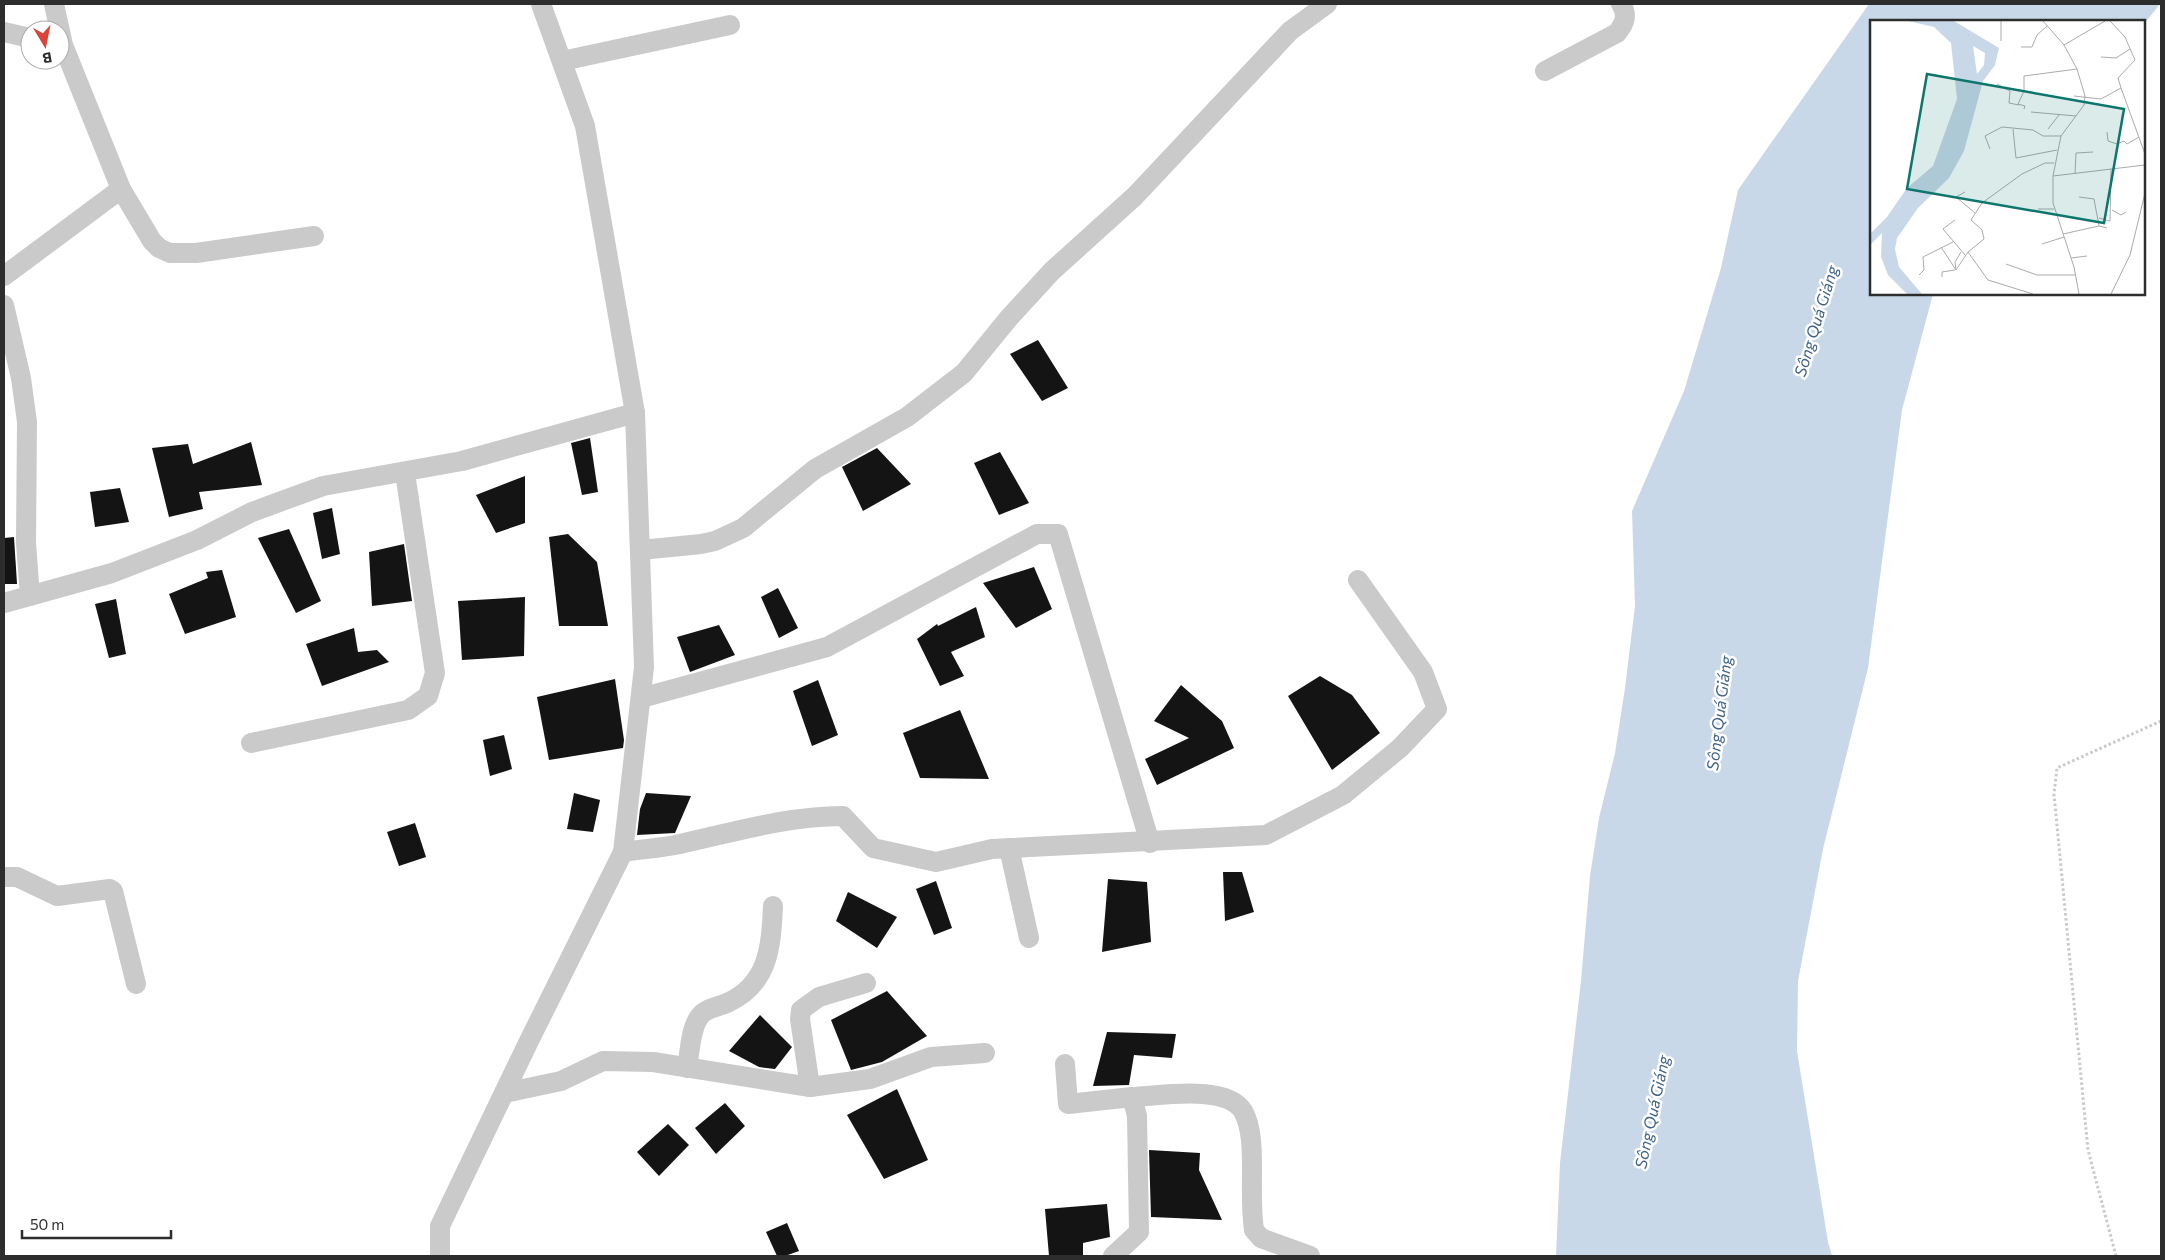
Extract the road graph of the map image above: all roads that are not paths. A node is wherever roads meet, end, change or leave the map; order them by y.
1 (54, 4) edge
2 (541, 4) edge
3 (1327, 4) edge
4 (1621, 4) edge
5 (57, 20) edge
6 (730, 25) dead end
7 (4, 32) edge
8 (20, 36) edge
9 (562, 62) junction
10 (70, 64) edge
11 (1545, 71) dead end
12 (120, 189) junction
13 (314, 236) dead end
14 (4, 276) edge
15 (4, 305) edge
16 (635, 413) junction
17 (405, 472) junction
18 (641, 550) junction
19 (1358, 580) dead end
20 (30, 596) junction
21 (4, 602) edge
22 (641, 698) junction
23 (251, 744) dead end
24 (1150, 843) junction
25 (1009, 848) junction
26 (623, 852) junction
27 (4, 877) edge
28 (773, 906) dead end
29 (1029, 938) dead end
30 (866, 983) dead end
31 (136, 984) dead end
32 (985, 1053) dead end
33 (1065, 1064) dead end
34 (687, 1068) junction
35 (810, 1087) junction
36 (504, 1093) junction
37 (1132, 1097) junction
38 (440, 1256) edge
39 (1113, 1256) edge
40 (1310, 1256) edge

1 - 5 street
2 - 9 street
3 - 18 street
4 - 11 street
6 - 9 street
7 - 8 street
9 - 16 street
10 - 12 street
12 - 13 street
12 - 14 street
15 - 20 street
16 - 17 street
16 - 18 street
17 - 20 street
17 - 23 street
18 - 22 street
19 - 24 street
20 - 21 street
22 - 24 street
22 - 26 street
24 - 25 street
25 - 26 street
25 - 29 street
26 - 36 street
27 - 31 street
28 - 34 street
30 - 35 street
32 - 35 street
33 - 37 street
34 - 35 street
34 - 36 street
36 - 38 street
37 - 39 street
37 - 40 street

